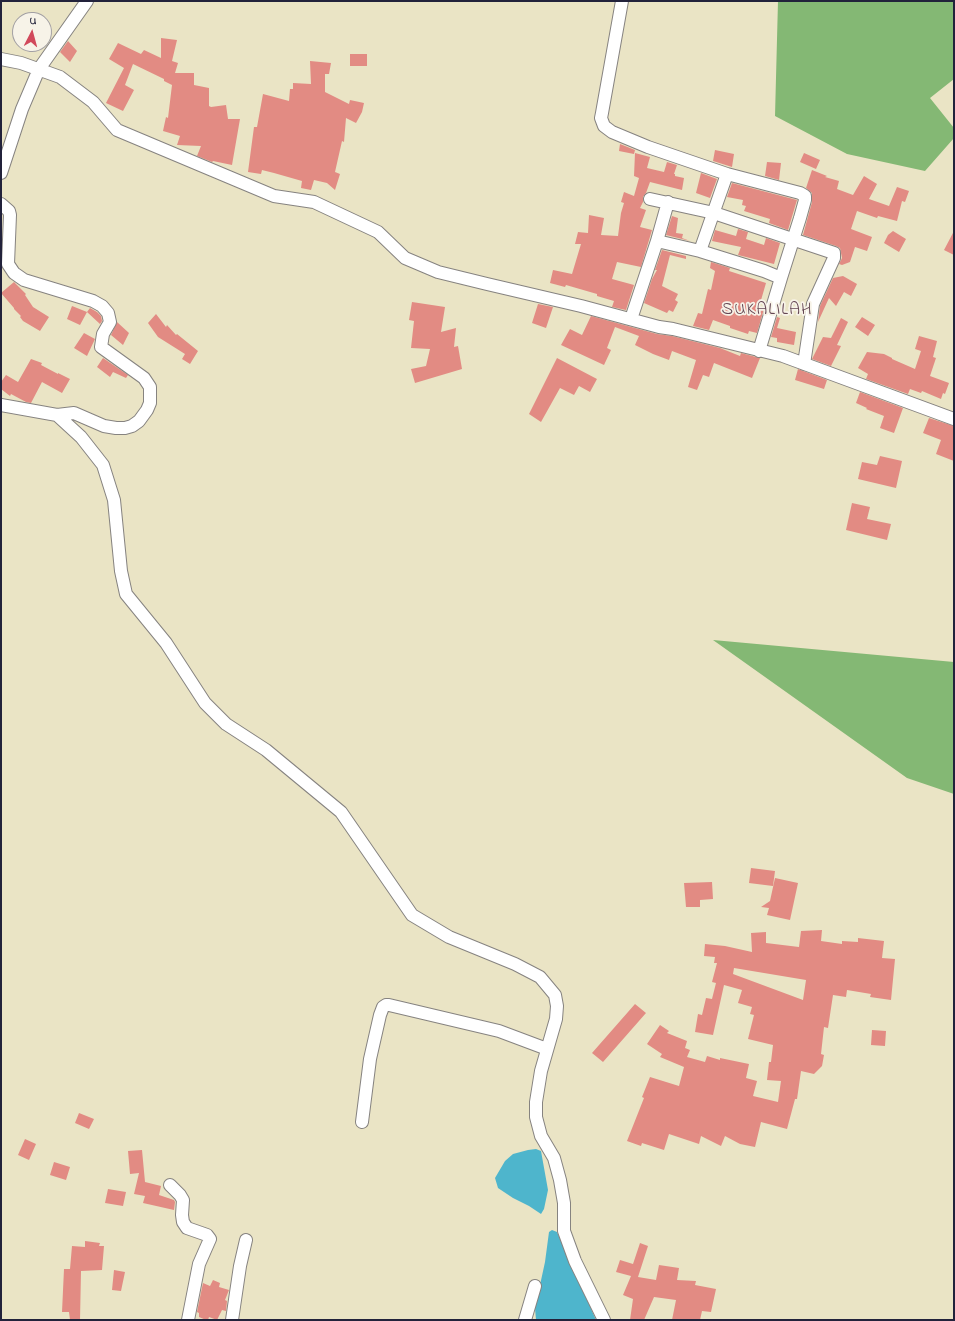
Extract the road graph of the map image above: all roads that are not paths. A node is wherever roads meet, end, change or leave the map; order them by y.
1 (87, 1) edge
2 (622, 1) edge
3 (1, 59) edge
4 (39, 69) junction
5 (1, 173) edge
6 (727, 174) junction
7 (650, 199) dead end
8 (668, 202) junction
9 (1, 204) edge
10 (714, 213) junction
11 (794, 239) junction
12 (657, 241) junction
13 (700, 252) junction
14 (781, 278) junction
15 (631, 319) junction
16 (759, 350) junction
17 (804, 364) junction
18 (1, 405) edge
19 (56, 415) junction
20 (954, 419) edge
21 (547, 1049) junction
22 (362, 1122) dead end
23 (170, 1185) dead end
24 (246, 1240) dead end
25 (535, 1286) dead end
26 (188, 1320) edge
27 (232, 1320) edge
28 (525, 1320) edge
29 (604, 1320) edge

1 - 4 street
2 - 6 street
3 - 4 street
4 - 5 street
4 - 15 street
6 - 10 street
6 - 11 street
7 - 8 street
8 - 10 street
8 - 12 street
9 - 19 street
10 - 11 street
10 - 13 street
11 - 14 street
11 - 17 street
12 - 13 street
12 - 15 street
13 - 14 street
14 - 16 street
15 - 16 street
16 - 17 street
17 - 20 street
18 - 19 street
19 - 21 street
21 - 22 street
21 - 29 street
23 - 26 street
24 - 27 street
25 - 28 street

